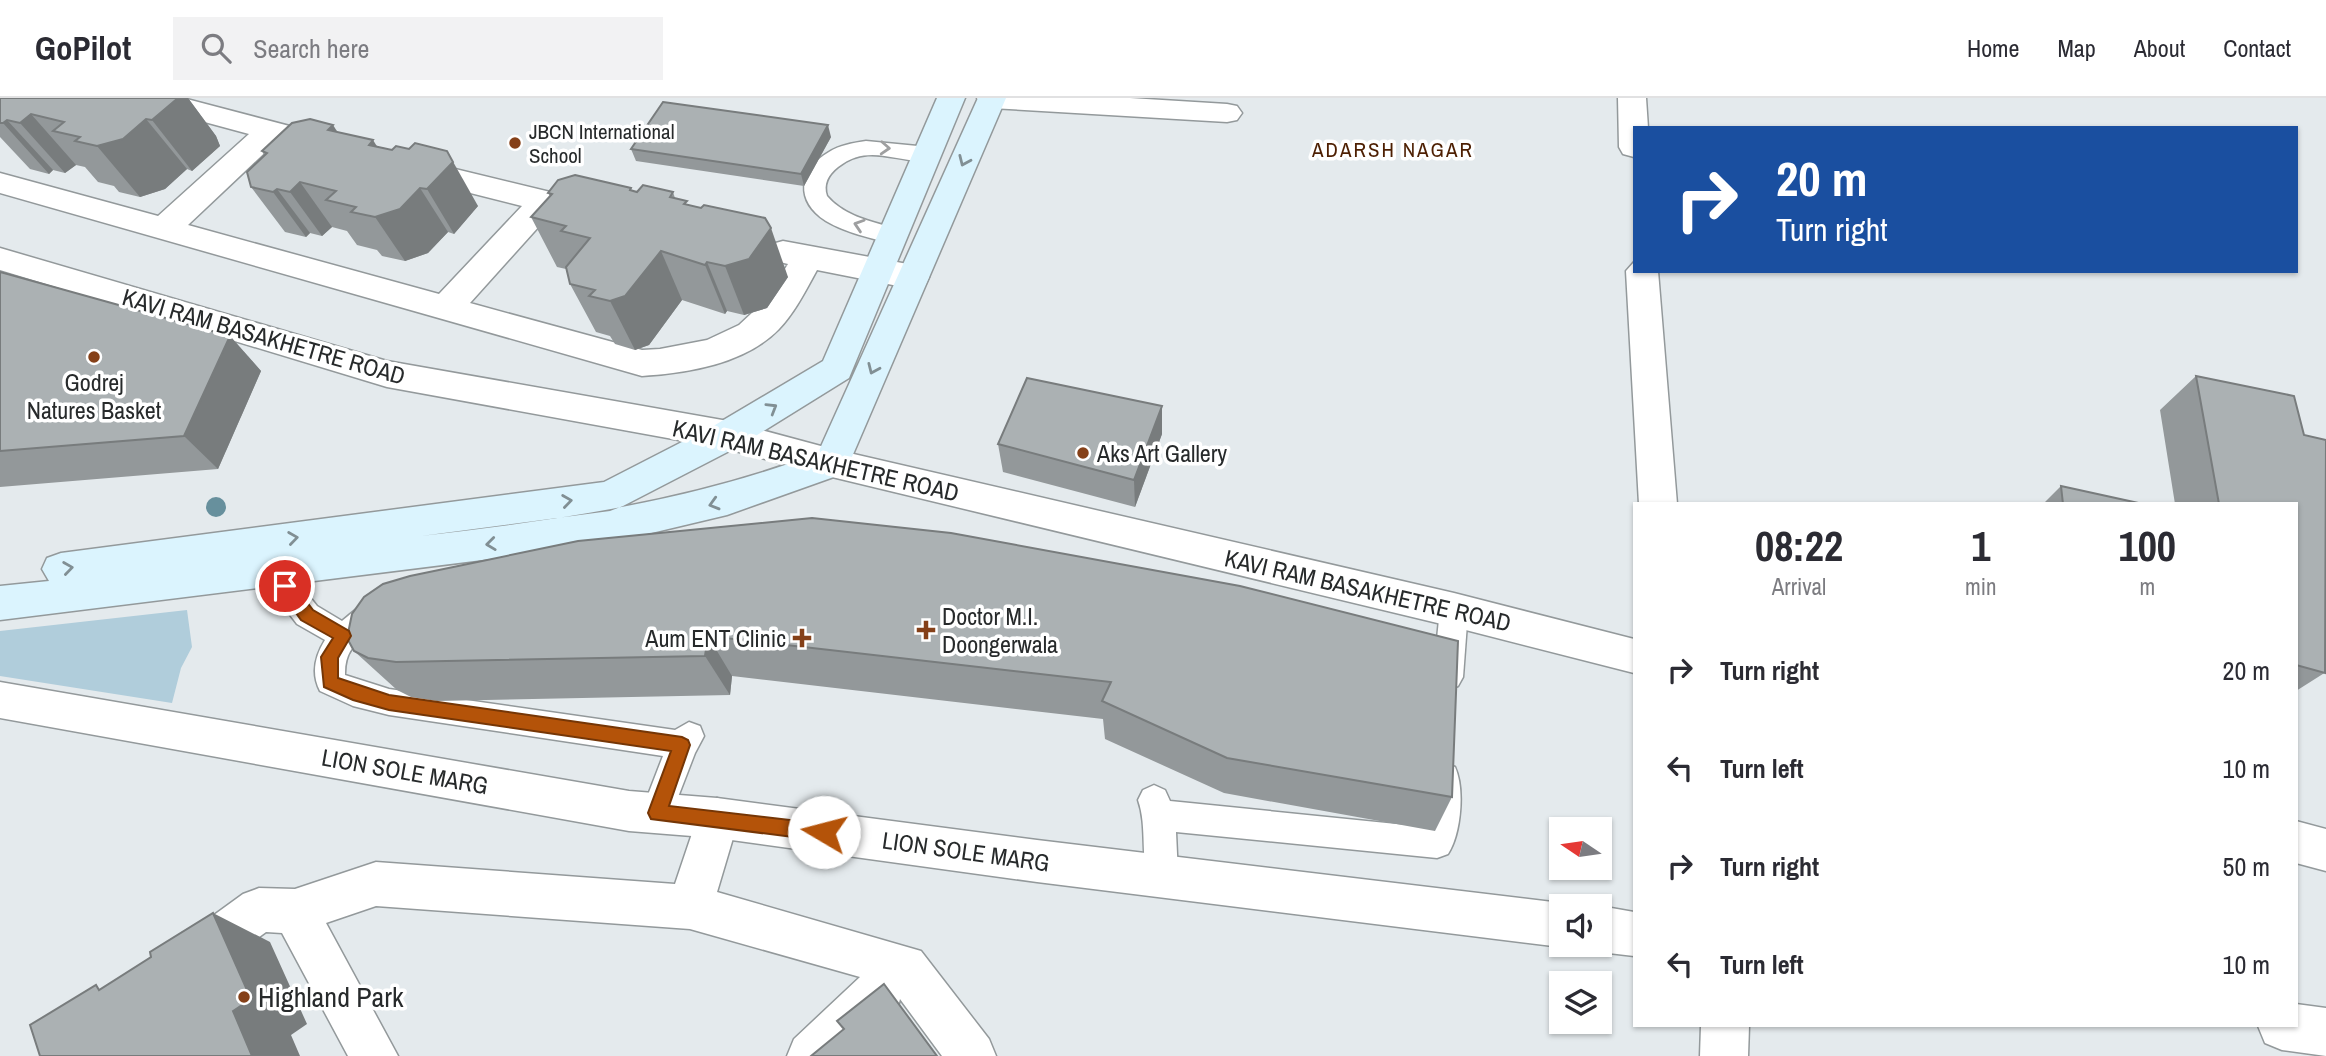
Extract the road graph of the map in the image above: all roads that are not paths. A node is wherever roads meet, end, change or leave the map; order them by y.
1 (148, 98) edge
2 (951, 98) edge
3 (1632, 98) edge
4 (991, 99) edge
5 (1227, 113) dead end
6 (1633, 126) edge
7 (269, 132) junction
8 (928, 154) junction
9 (0, 183) edge
10 (543, 203) junction
11 (623, 219) edge
12 (164, 229) junction
13 (893, 236) junction
14 (755, 246) edge
15 (808, 257) junction
16 (0, 259) edge
17 (878, 271) junction
18 (1642, 273) edge
19 (914, 277) junction
20 (446, 307) junction
21 (728, 435) junction
22 (832, 463) junction
23 (1658, 502) edge
24 (272, 570) junction
25 (0, 578) edge
26 (0, 603) edge
27 (398, 604) edge
28 (1454, 610) junction
29 (343, 636) junction
30 (1633, 656) edge
31 (1439, 681) edge
32 (0, 700) edge
33 (1445, 742) edge
34 (657, 813) junction
35 (717, 818) junction
36 (2298, 843) edge
37 (2326, 850) edge
38 (1162, 876) junction
39 (690, 907) junction
40 (295, 911) junction
41 (1549, 924) edge
42 (1612, 931) edge
43 (1633, 934) edge
44 (905, 967) junction
45 (159, 983) edge
46 (1725, 1027) edge
47 (2289, 1027) edge
48 (2326, 1032) edge
49 (374, 1056) edge
50 (811, 1056) edge
51 (972, 1056) edge
52 (1724, 1056) edge

1 - 7 street
2 - 8 main road
3 - 6 street
4 - 5 street
4 -> 19 main road
7 - 10 street
7 - 12 street
8 - 13 main road
13 -> 8 lane
9 - 12 street
10 - 11 street
10 - 20 street
12 - 20 street
13 - 17 main road
14 - 15 street
15 - 17 street
15 - 20 street
16 - 21 street, KAVI RAM BASAKHETRE ROAD
17 - 19 street
21 -> 17 main road
18 - 23 street
19 -> 22 main road
21 - 22 street, KAVI RAM BASAKHETRE ROAD
25 -> 21 main road
22 -> 24 main road
22 - 28 street, KAVI RAM BASAKHETRE ROAD
24 - 26 main road
24 - 29 lane
27 - 29 lane
28 - 30 street, KAVI RAM BASAKHETRE ROAD
28 - 31 lane
29 - 34 lane
32 - 34 street, LION SOLE MARG
33 - 38 lane
34 - 35 street, LION SOLE MARG
35 - 38 street, LION SOLE MARG
35 - 39 street
36 - 37 street
38 - 41 street, LION SOLE MARG
39 - 40 street
39 - 44 street
40 - 45 street
40 - 49 street
42 - 43 street
44 - 50 street
44 - 51 street
46 - 52 street
47 - 48 street

